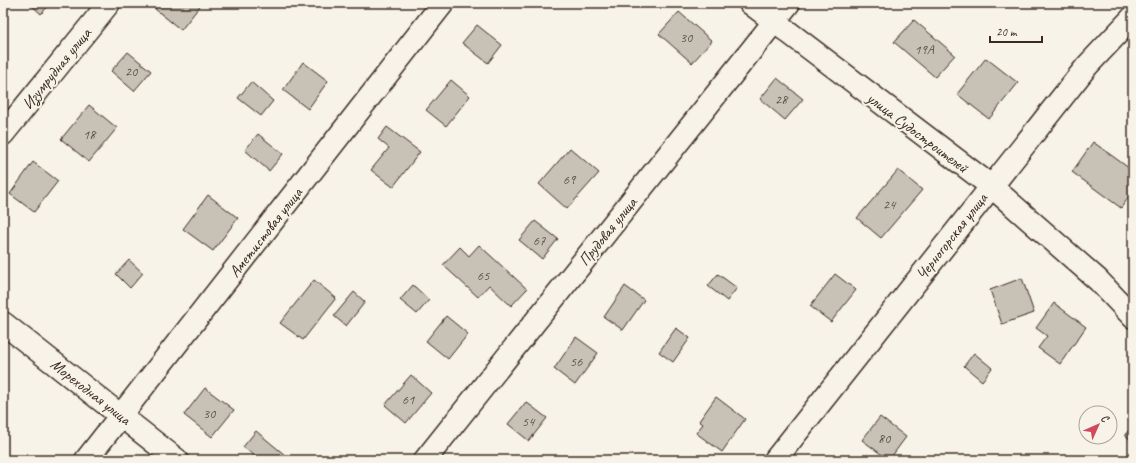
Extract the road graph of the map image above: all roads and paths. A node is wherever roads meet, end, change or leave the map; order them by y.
1 (109, 3) edge
2 (442, 3) edge
3 (750, 3) edge
4 (789, 3) edge
5 (1133, 17) edge
6 (774, 22) junction
7 (3, 134) edge
8 (991, 186) junction
9 (1133, 317) edge
10 (3, 323) edge
11 (122, 415) junction
12 (86, 460) edge
13 (177, 460) edge
14 (425, 460) edge
15 (775, 460) edge

1 - 7 street, Изумрудная улица
2 - 11 street, Аметистовая улица
3 - 6 street, улица Судостроителей
4 - 6 street, Прудовая улица
5 - 8 street, Черногорская улица
6 - 8 street, улица Судостроителей
6 - 14 street, Прудовая улица
8 - 9 street, улица Судостроителей
8 - 15 street, Черногорская улица
10 - 11 street, Мореходная улица
11 - 12 street, Аметистовая улица
11 - 13 street, Мореходная улица

